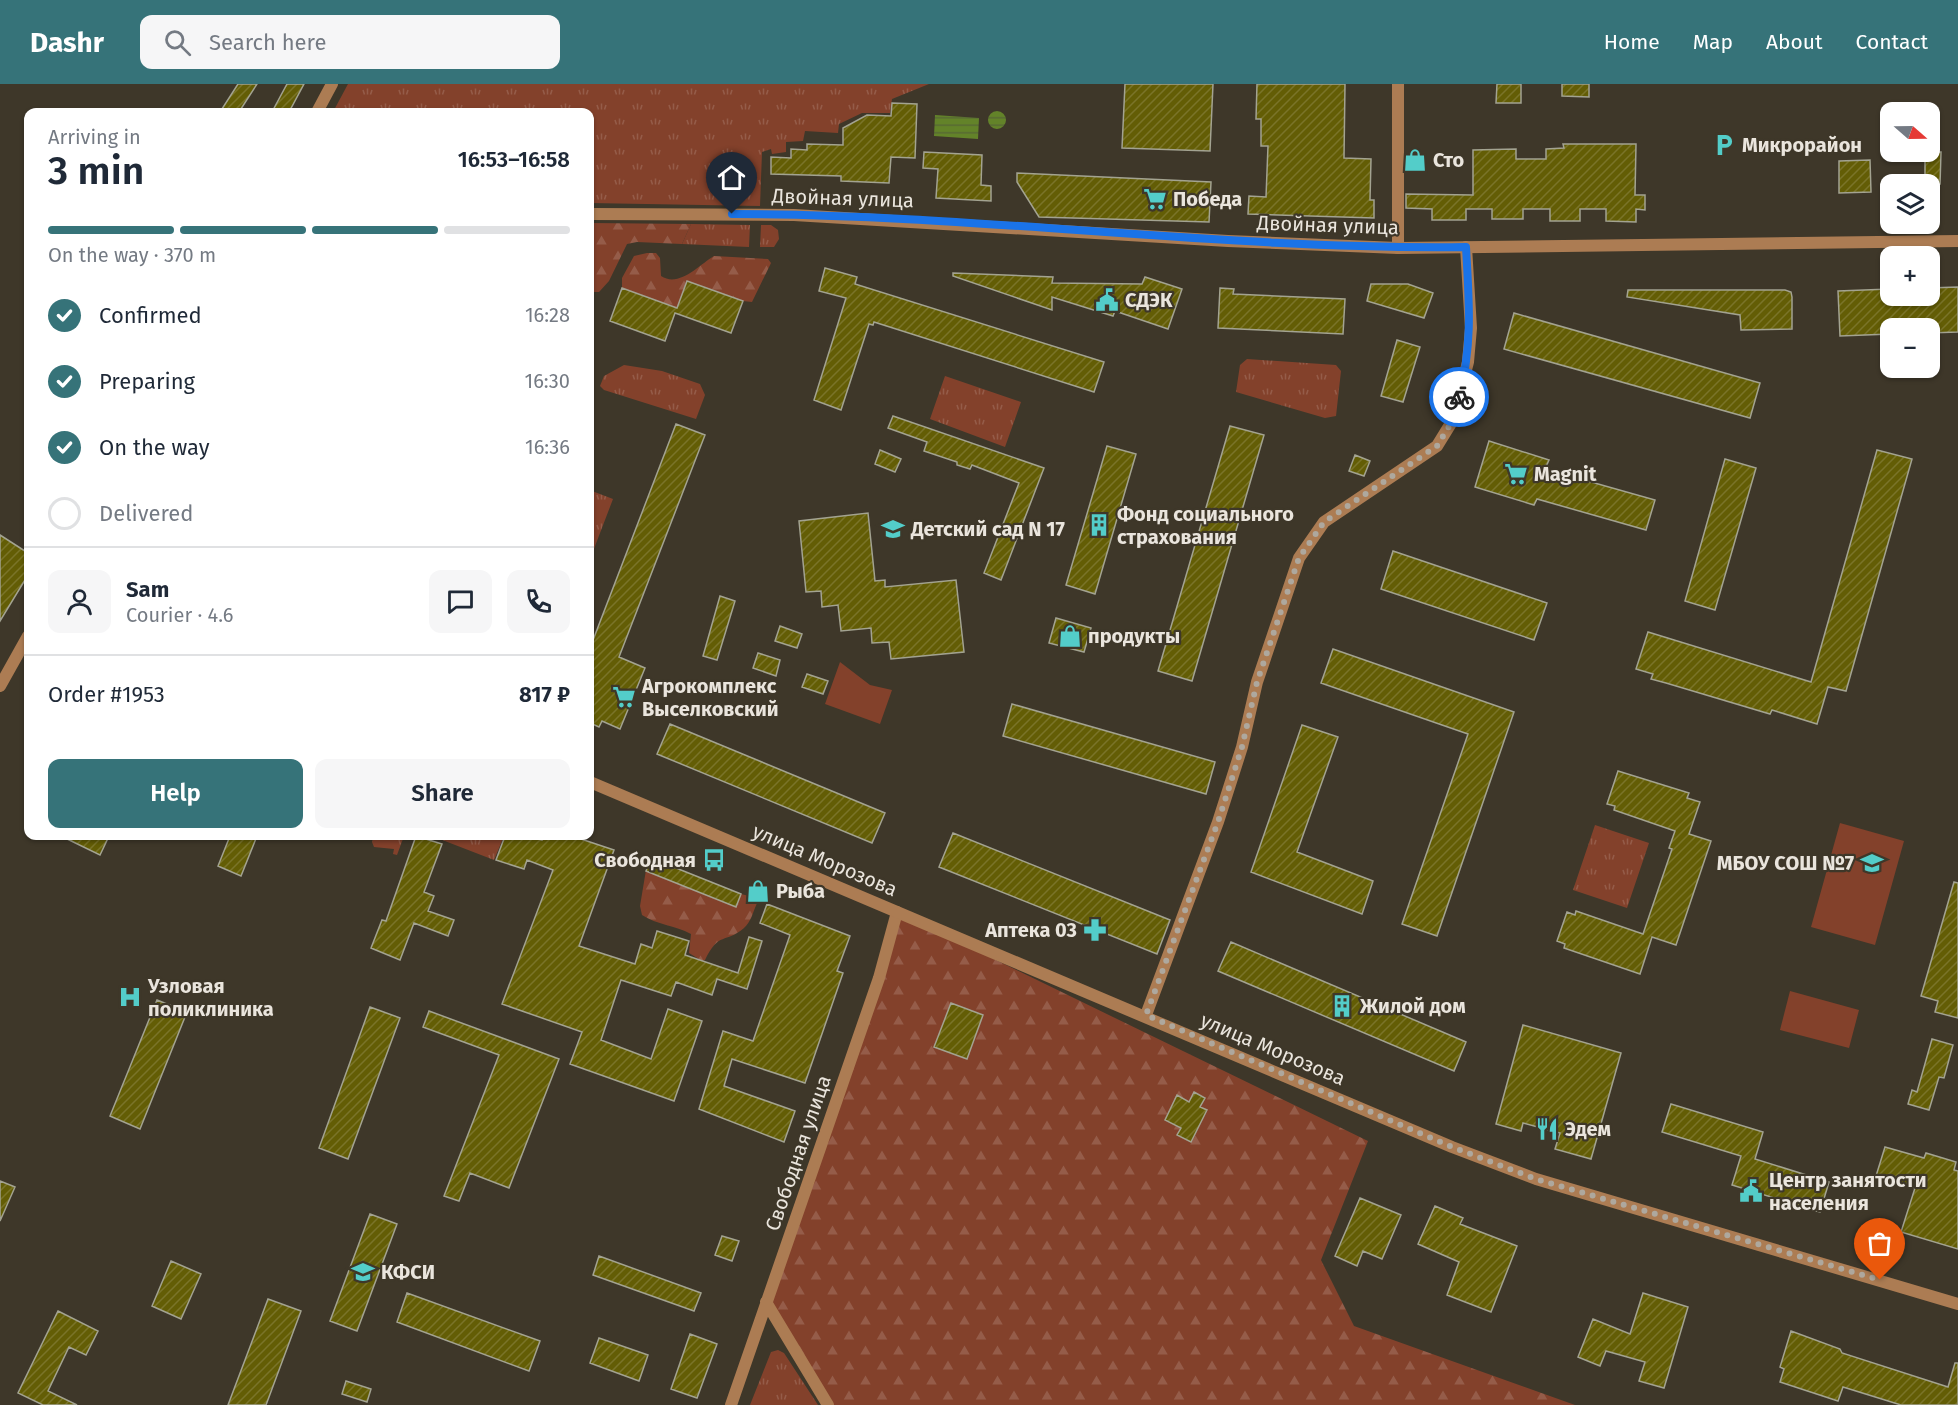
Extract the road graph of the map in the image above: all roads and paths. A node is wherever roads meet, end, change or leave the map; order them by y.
1 (332, 84) edge
2 (1398, 84) edge
3 (319, 108) edge
4 (594, 214) edge
5 (1958, 241) edge
6 (1466, 247) junction
7 (1398, 248) junction
8 (24, 643) edge
9 (0, 686) edge
10 (594, 784) edge
11 (897, 912) junction
12 (1146, 1015) junction
13 (766, 1302) junction
14 (1958, 1304) edge
15 (731, 1405) edge
16 (828, 1405) edge

1 - 3 street
2 - 7 street
4 - 7 street, Двойная улица
5 - 6 street, Двойная улица
6 - 7 street, Двойная улица
6 - 12 street
8 - 9 street
10 - 11 street, улица Морозова
11 - 12 street, улица Морозова
11 - 13 street, Свободная улица
12 - 14 street, улица Морозова
13 - 15 street, Свободная улица
13 - 16 street

